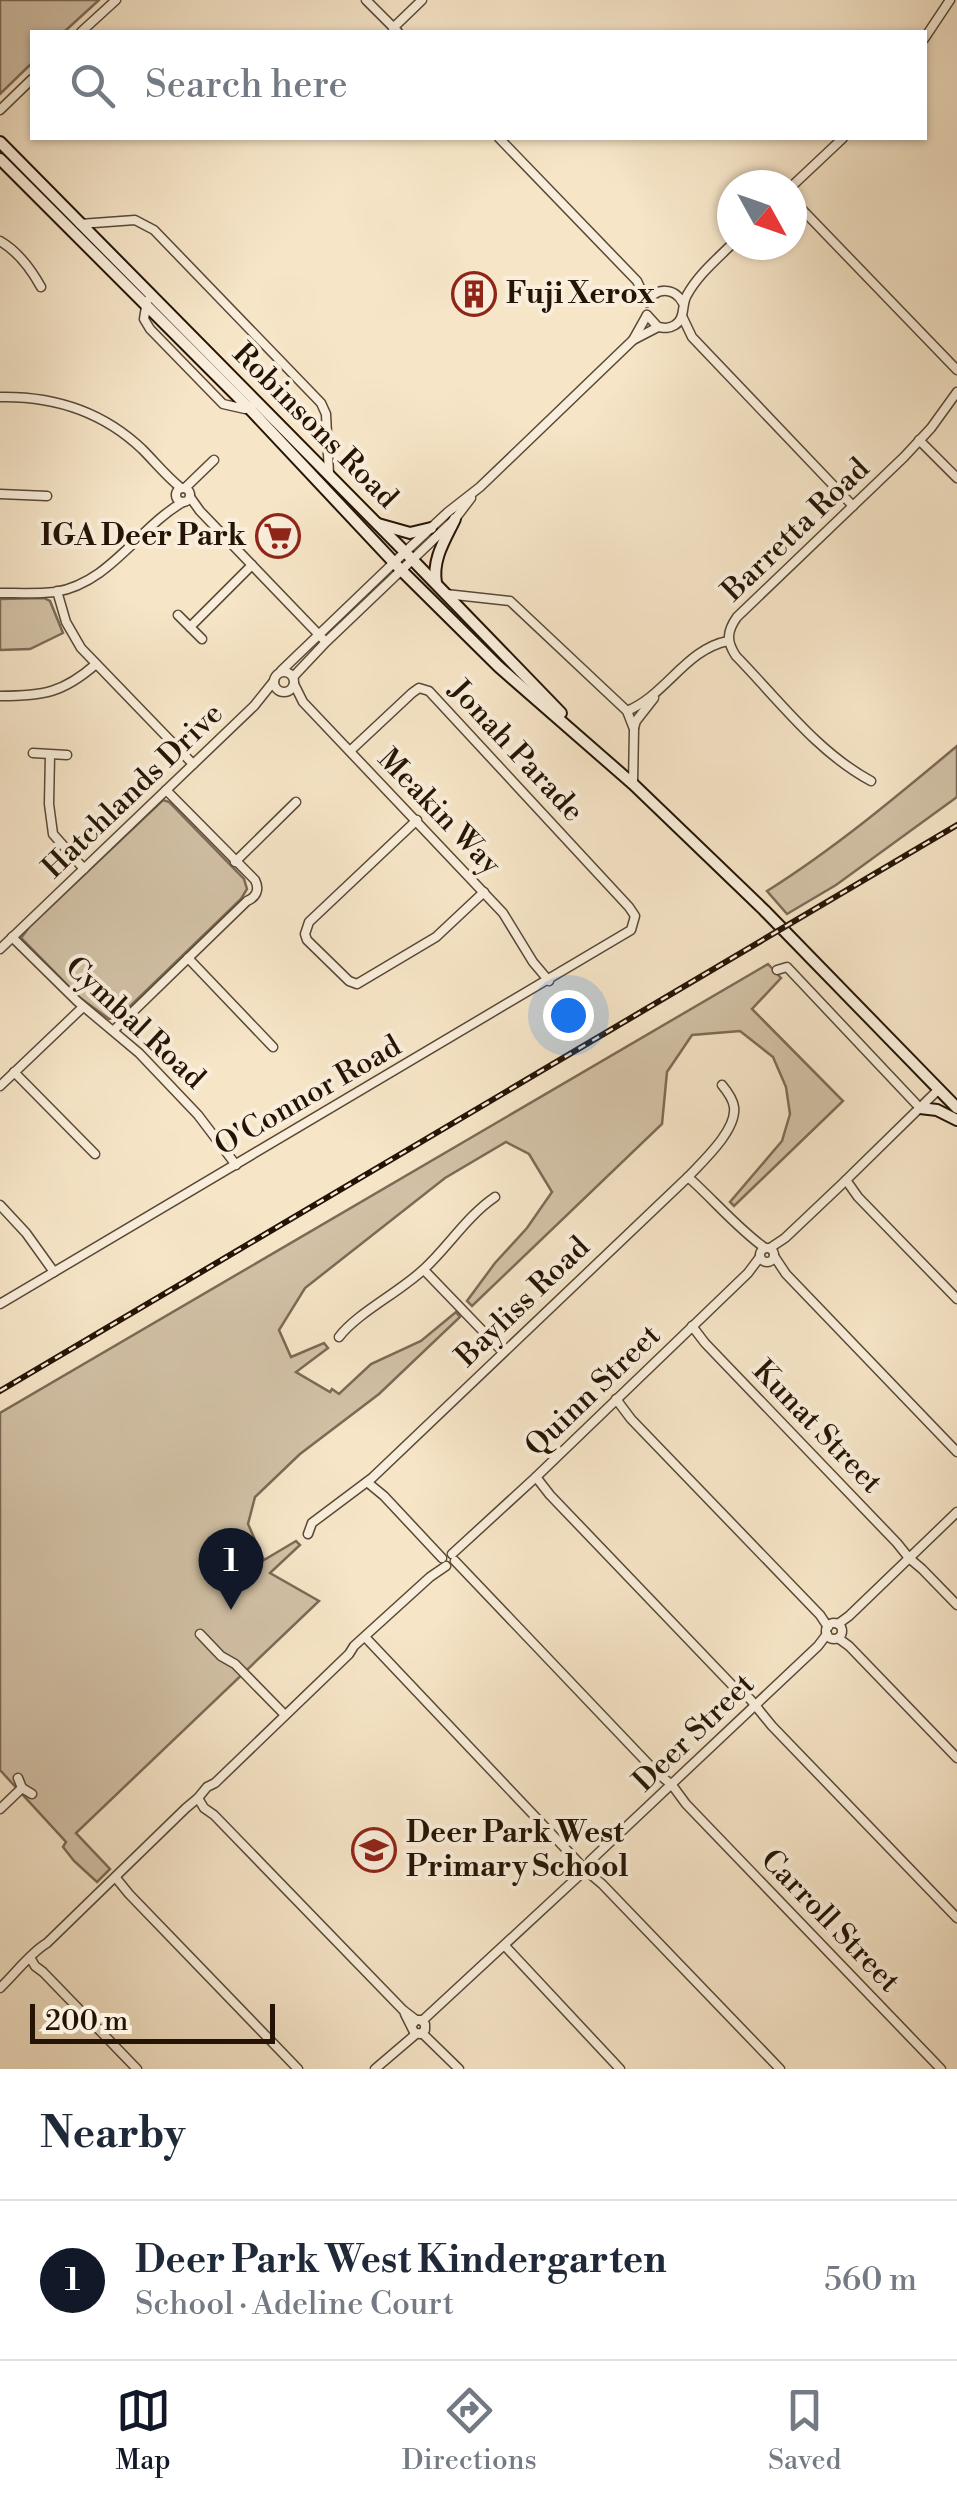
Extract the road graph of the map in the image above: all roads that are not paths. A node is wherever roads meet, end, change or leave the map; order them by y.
1 (116, 0) edge
2 (366, 0) edge
3 (422, 0) edge
4 (950, 0) edge
5 (83, 30) edge
6 (395, 30) edge
7 (927, 34) edge
8 (30, 81) edge
9 (0, 110) edge
10 (501, 140) edge
11 (842, 140) edge
12 (0, 142) edge
13 (0, 161) edge
14 (807, 172) edge
15 (807, 215) edge
16 (80, 224) junction
17 (0, 241) edge
18 (717, 259) edge
19 (696, 280) junction
20 (637, 281) junction
21 (42, 288) dead end
22 (660, 291) junction
23 (672, 291) junction
24 (148, 299) junction
25 (647, 302) junction
26 (683, 303) junction
27 (646, 315) junction
28 (682, 316) junction
29 (658, 327) junction
30 (669, 328) junction
31 (692, 337) junction
32 (633, 340) junction
33 (957, 370) edge
34 (957, 392) edge
35 (0, 397) edge
36 (252, 405) junction
37 (920, 440) junction
38 (214, 460) dead end
39 (329, 476) junction
40 (957, 478) edge
41 (480, 487) junction
42 (0, 494) edge
43 (183, 494) junction
44 (48, 496) dead end
45 (853, 506) junction
46 (455, 519) junction
47 (378, 524) junction
48 (431, 528) junction
49 (409, 556) junction
50 (252, 566) junction
51 (398, 566) junction
52 (436, 584) junction
53 (57, 592) junction
54 (0, 593) edge
55 (446, 594) junction
56 (178, 615) dead end
57 (190, 626) junction
58 (202, 639) dead end
59 (323, 639) junction
60 (728, 641) junction
61 (96, 664) junction
62 (281, 672) junction
63 (294, 680) junction
64 (274, 681) junction
65 (660, 691) junction
66 (283, 692) junction
67 (0, 696) edge
68 (304, 702) junction
69 (254, 706) junction
70 (626, 711) junction
71 (634, 729) junction
72 (592, 746) junction
73 (350, 751) junction
74 (33, 753) dead end
75 (50, 754) junction
76 (67, 755) dead end
77 (192, 764) junction
78 (872, 781) dead end
79 (633, 784) junction
80 (166, 790) junction
81 (296, 802) dead end
82 (417, 820) junction
83 (235, 862) junction
84 (84, 868) junction
85 (484, 892) junction
86 (635, 923) joint
87 (12, 937) junction
88 (0, 949) edge
89 (188, 958) junction
90 (777, 970) dead end
91 (545, 983) junction
92 (82, 1006) junction
93 (114, 1030) junction
94 (272, 1047) dead end
95 (14, 1072) junction
96 (722, 1085) dead end
97 (0, 1086) edge
98 (938, 1089) junction
99 (920, 1108) junction
100 (957, 1108) edge
101 (957, 1120) edge
102 (94, 1154) dead end
103 (232, 1167) junction
104 (690, 1174) junction
105 (844, 1182) junction
106 (494, 1197) dead end
107 (0, 1205) edge
108 (767, 1255) junction
109 (424, 1270) junction
110 (51, 1274) junction
111 (957, 1299) edge
112 (0, 1304) edge
113 (690, 1328) junction
114 (339, 1337) dead end
115 (503, 1352) junction
116 (614, 1402) junction
117 (957, 1452) edge
118 (534, 1479) junction
119 (369, 1480) junction
120 (957, 1512) edge
121 (308, 1534) dead end
122 (910, 1557) junction
123 (448, 1560) junction
124 (957, 1605) edge
125 (834, 1631) junction
126 (200, 1634) dead end
127 (368, 1640) junction
128 (754, 1707) junction
129 (285, 1715) junction
130 (957, 1758) edge
131 (18, 1778) dead end
132 (670, 1787) junction
133 (22, 1788) junction
134 (32, 1794) dead end
135 (201, 1801) junction
136 (0, 1810) edge
137 (586, 1867) junction
138 (115, 1879) junction
139 (957, 1918) edge
140 (503, 1948) junction
141 (33, 1961) junction
142 (0, 1988) edge
143 (419, 2027) junction
144 (137, 2069) edge
145 (298, 2069) edge
146 (375, 2069) edge
147 (459, 2069) edge
148 (620, 2069) edge
149 (780, 2069) edge
150 (942, 2069) edge

1 - 5 street
2 - 6 street
3 - 6 street
4 - 7 street
8 - 9 street
10 - 20 street
11 - 14 street
12 - 16 main road, Robinsons Road
13 - 24 main road, Robinsons Road
15 - 33 street
16 - 24 main road, Robinsons Road
16 - 39 street
17 - 21 street
18 - 19 street
19 - 23 street
19 - 26 street
20 - 22 street
20 - 25 street
22 - 23 street
22 - 25 street
23 - 26 street
24 - 36 main road, Robinsons Road
25 - 27 street
26 - 28 street
27 - 29 street
27 - 32 street
28 - 30 street
28 - 31 street
29 - 30 street
29 - 32 street
30 - 31 street
31 - 45 street
32 - 41 street
34 - 37 street, Barretta Road
35 - 43 street
36 - 39 main road, Robinsons Road
36 - 51 main road, Robinsons Road
37 - 40 street
37 - 45 street, Barretta Road
38 - 43 street
39 - 47 main road, Robinsons Road
41 - 46 street
41 - 48 street
42 - 44 street
43 - 50 street
43 - 53 street
45 - 60 street, Barretta Road
46 - 49 street
46 - 52 main road
47 - 48 main road
47 - 49 main road, Robinsons Road
48 - 49 street
49 - 51 street
49 - 52 main road, Robinsons Road
50 - 57 street
50 - 59 street
51 - 59 street
51 - 72 main road, Robinsons Road
52 - 55 main road, Robinsons Road
53 - 54 street
53 - 61 street
55 - 70 street
55 - 72 main road, Robinsons Road
56 - 57 street
57 - 58 street
59 - 62 street
59 - 63 street
60 - 65 street
60 - 78 street, Barretta Road
61 - 67 street
61 - 77 street
62 - 63 street
62 - 64 street
63 - 66 street
63 - 68 street, Meakin Way
64 - 66 street
64 - 69 street, Hatchlands Drive
65 - 70 street
65 - 71 street
66 - 68 street, Meakin Way
66 - 69 street, Hatchlands Drive
68 - 73 street, Meakin Way
69 - 77 street, Hatchlands Drive
70 - 71 street
71 - 79 street
72 - 79 main road, Robinsons Road
73 - 82 street, Meakin Way
73 - 86 street, Jonah Parade
74 - 75 street
75 - 76 street
75 - 84 street
77 - 80 street, Hatchlands Drive
79 - 98 main road, Robinsons Road
80 - 83 street
80 - 84 street, Hatchlands Drive
81 - 83 street
82 - 85 street, Meakin Way
82 - 85 street
83 - 89 street
84 - 87 street, Hatchlands Drive
85 - 91 street, Meakin Way
86 - 91 street, O'Connor Road
87 - 88 street, Hatchlands Drive
87 - 92 street, Cymbal Road
89 - 93 street
89 - 94 street
90 - 99 street
91 - 103 street, O'Connor Road
92 - 93 street, Cymbal Road
92 - 95 street
93 - 103 street, Cymbal Road
95 - 97 street
95 - 102 street
96 - 104 street, Bayliss Road
98 - 99 street, Quinn Street
98 - 100 main road, Robinsons Road
99 - 101 main road
99 - 105 street, Quinn Street
103 - 110 street, O'Connor Road
104 - 108 street
104 - 115 street, Bayliss Road
105 - 108 street, Quinn Street
105 - 111 street
106 - 109 street
107 - 110 street
108 - 113 street, Quinn Street
108 - 117 street
109 - 114 street
109 - 115 street
110 - 112 street, O'Connor Road
113 - 116 street, Quinn Street
113 - 122 street, Kunat Street
115 - 119 street, Bayliss Road
116 - 118 street, Quinn Street
116 - 125 street
118 - 123 street, Quinn Street
118 - 128 street
119 - 121 street, Bayliss Road
119 - 123 street, Carroll Street
120 - 122 street, Deer Street
122 - 124 street, Kunat Street
122 - 125 street, Deer Street
123 - 127 street, Quinn Street
123 - 132 street, Carroll Street
125 - 128 street, Deer Street
125 - 130 street
126 - 129 street
127 - 129 street, Quinn Street
127 - 137 street
128 - 132 street, Deer Street
128 - 139 street
129 - 135 street, Quinn Street
131 - 133 street
132 - 137 street, Deer Street
132 - 150 street, Carroll Street
133 - 134 street
133 - 136 street
135 - 138 street, Quinn Street
135 - 143 street
137 - 140 street, Deer Street
137 - 149 street
138 - 141 street, Quinn Street
138 - 145 street
140 - 143 street, Deer Street
140 - 148 street
141 - 142 street, Quinn Street
141 - 144 street
143 - 146 street, Deer Street
143 - 147 street

